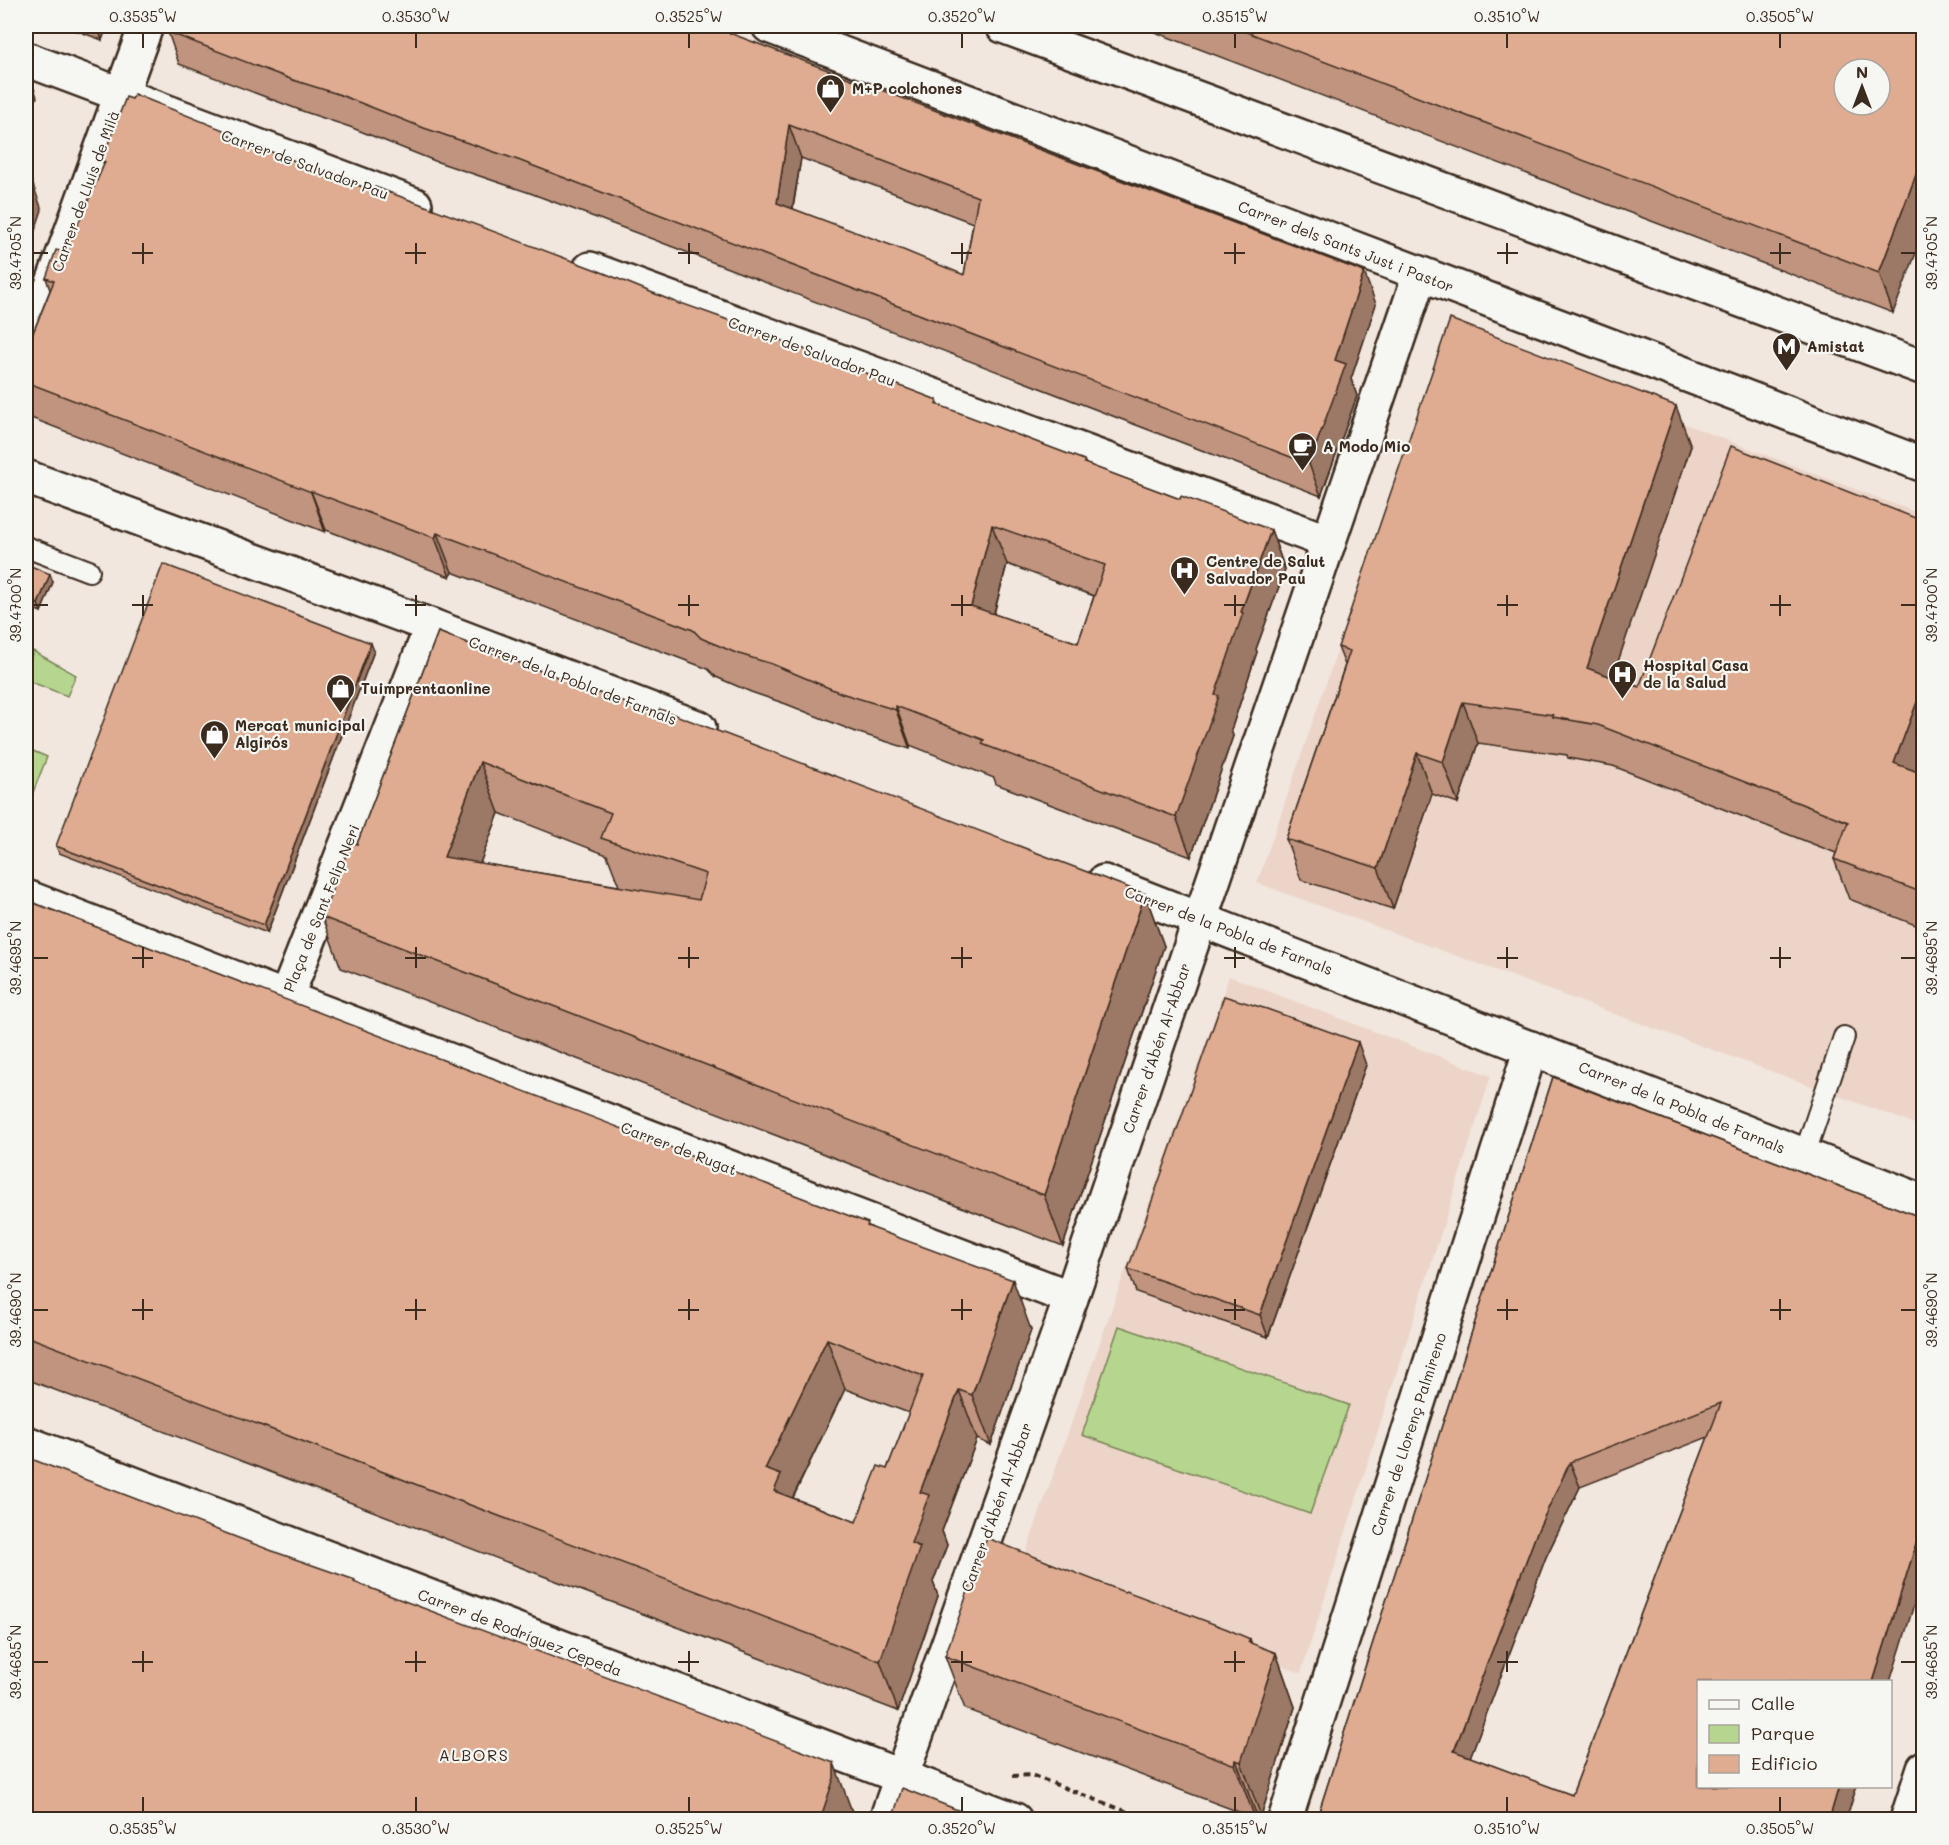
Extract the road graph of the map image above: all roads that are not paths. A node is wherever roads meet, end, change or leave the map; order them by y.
1 (146, 26) edge
2 (770, 26) edge
3 (1003, 26) edge
4 (26, 59) edge
5 (120, 96) junction
6 (444, 215) edge
7 (568, 261) edge
8 (1420, 274) junction
9 (26, 357) edge
10 (1923, 368) edge
11 (1923, 465) edge
12 (26, 477) edge
13 (1329, 542) junction
14 (26, 547) edge
15 (89, 571) dead end
16 (432, 626) junction
17 (721, 736) edge
18 (1078, 872) edge
19 (26, 897) edge
20 (1200, 919) junction
21 (286, 998) junction
22 (1844, 1037) dead end
23 (1531, 1048) junction
24 (1804, 1156) junction
25 (1923, 1202) edge
26 (1071, 1298) junction
27 (26, 1443) edge
28 (1923, 1768) edge
29 (900, 1777) junction
30 (886, 1820) edge
31 (1015, 1820) edge
32 (1285, 1820) edge
33 (1907, 1820) edge

1 - 5 street, Carrer de Lluís de Milà
2 - 8 street, Carrer dels Sants Just i Pastor
3 - 10 street
4 - 5 street, Carrer de Salvador Pau
5 - 6 street, Carrer de Salvador Pau
5 - 9 street, Carrer de Lluís de Milà
7 - 13 street, Carrer de Salvador Pau
8 - 11 street, Carrer dels Sants Just i Pastor
8 - 13 street, Carrer d'Abén Al-Abbar
12 - 16 street, Carrer de la Pobla de Farnals
13 - 20 street, Carrer d'Abén Al-Abbar
14 - 15 lane
16 - 17 street, Carrer de la Pobla de Farnals
16 - 21 street, Plaça de Sant Felip Neri
18 - 20 street, Carrer de la Pobla de Farnals
19 - 21 street, Plaça de Sant Felip Neri
20 - 23 street, Carrer de la Pobla de Farnals
20 - 26 street, Carrer d'Abén Al-Abbar
21 - 26 street, Carrer de Rugat
22 - 24 lane
23 - 24 street, Carrer de la Pobla de Farnals
23 - 32 street, Carrer de Llorenç Palmireno
24 - 25 street, Carrer de la Pobla de Farnals
26 - 29 street, Carrer d'Abén Al-Abbar
27 - 29 street, Carrer de Rodríguez Cepeda
28 - 33 street
29 - 30 street, Carrer d'Abén Al-Abbar
29 - 31 street, Carrer de Rodríguez Cepeda

